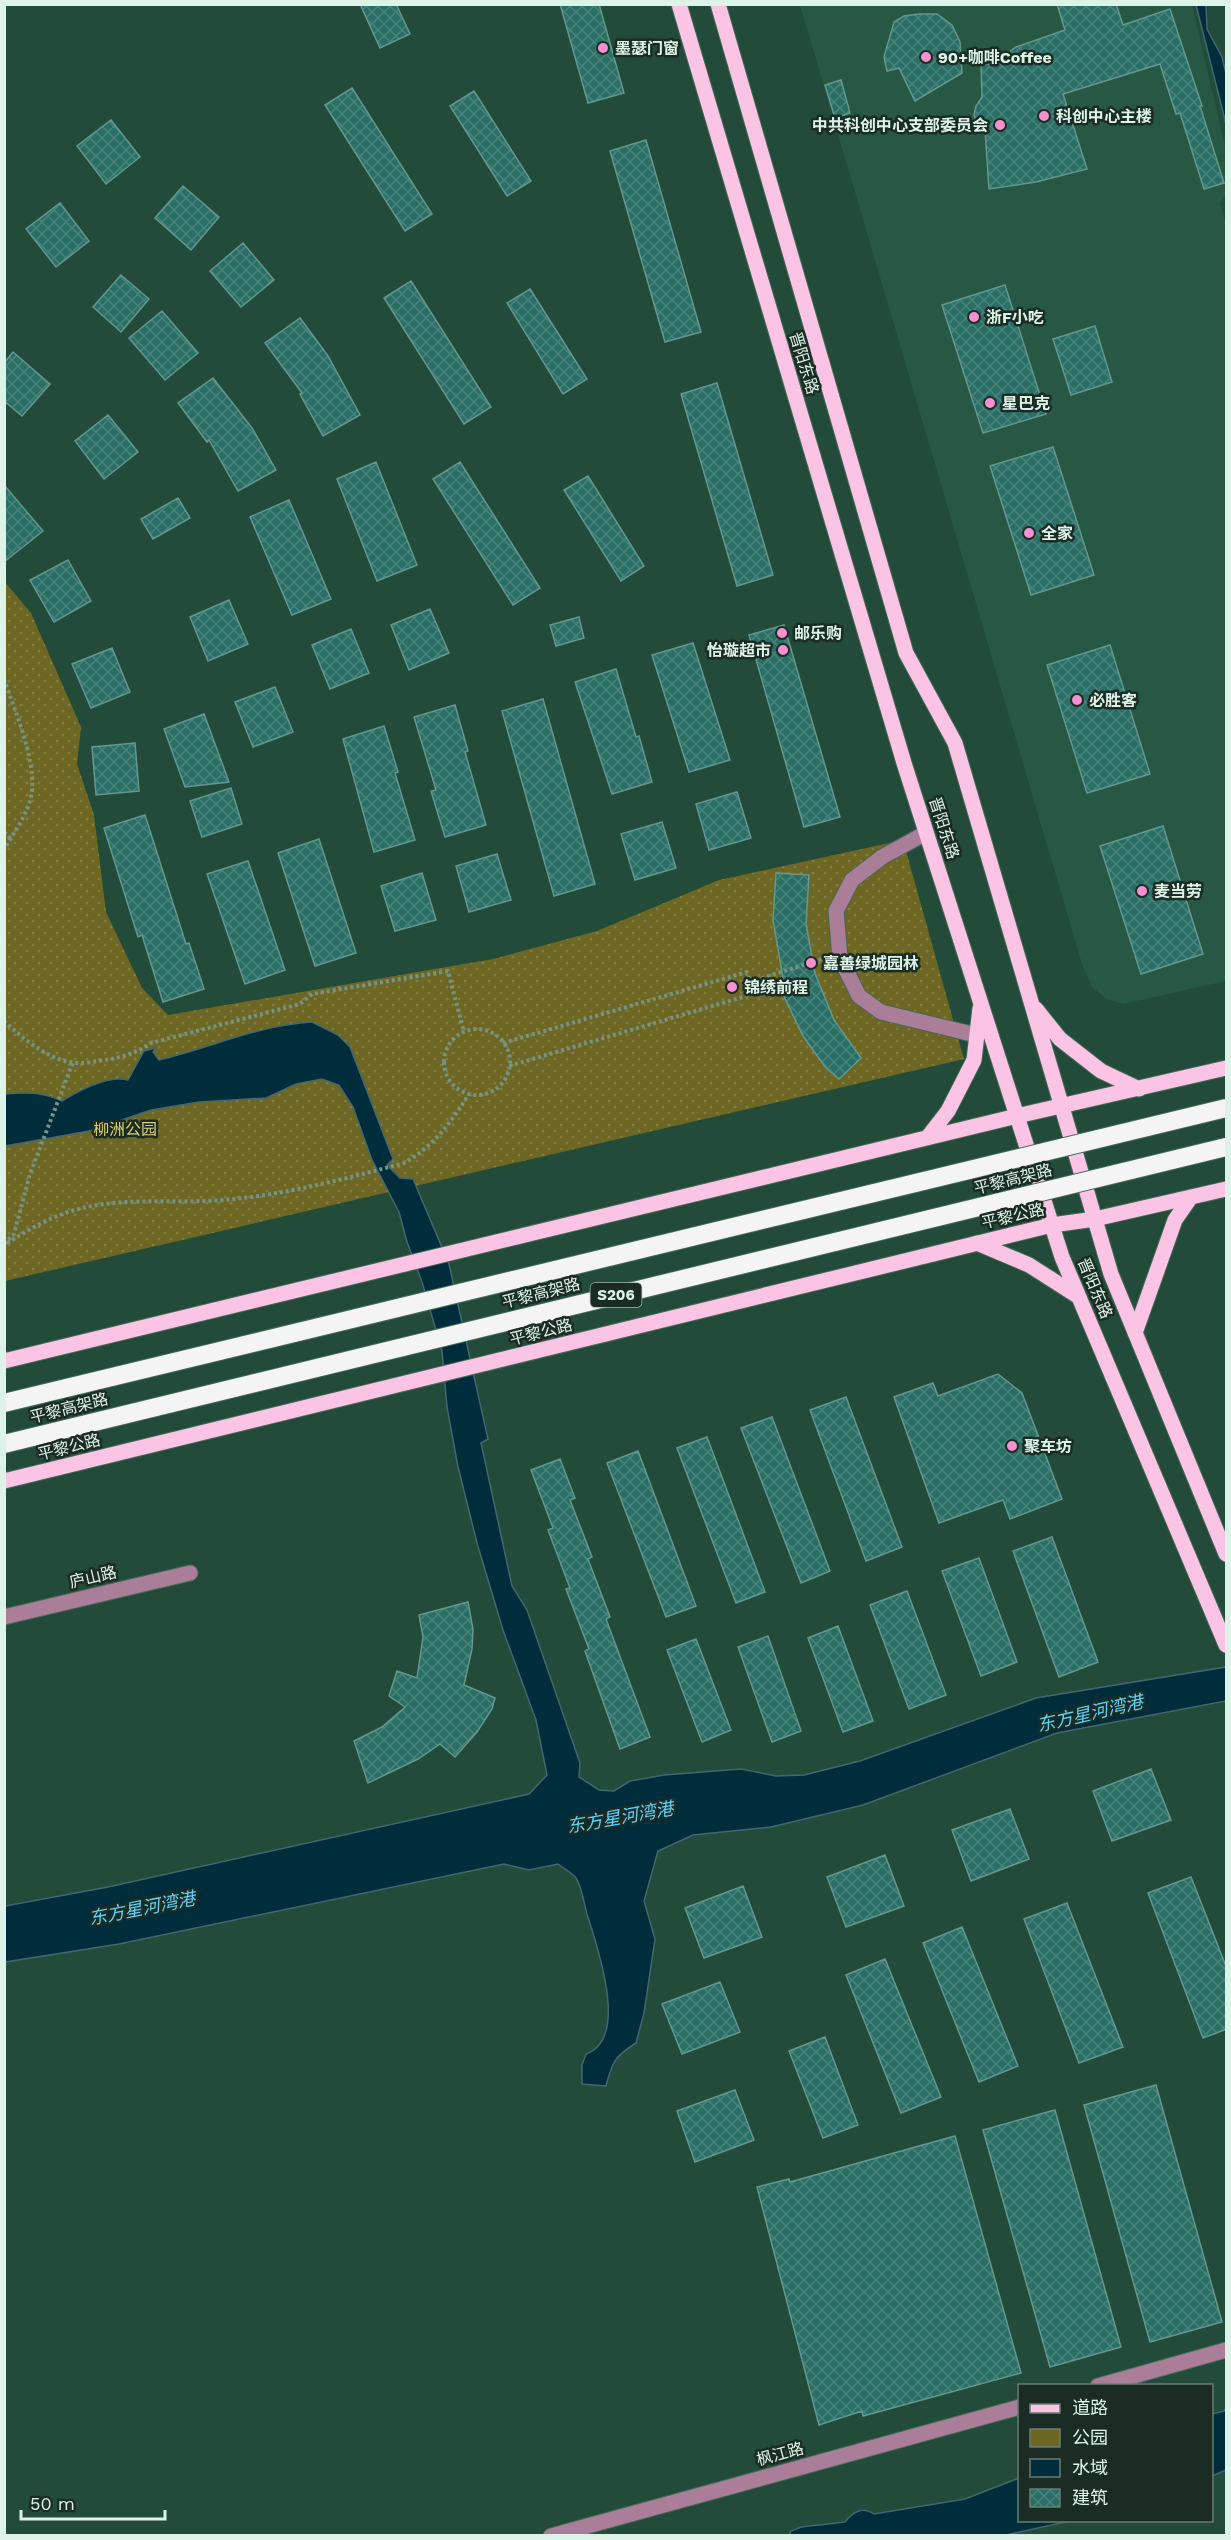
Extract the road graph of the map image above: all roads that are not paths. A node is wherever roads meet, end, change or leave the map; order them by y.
1 (679, 4) edge
2 (718, 4) edge
3 (926, 833) junction
4 (981, 1002) junction
5 (1032, 1003) junction
6 (976, 1035) junction
7 (1227, 1068) edge
8 (1139, 1089) junction
9 (1062, 1107) junction
10 (1227, 1108) edge
11 (1017, 1116) junction
12 (927, 1138) junction
13 (1227, 1147) edge
14 (1227, 1189) edge
15 (1191, 1197) junction
16 (1095, 1219) junction
17 (1052, 1225) junction
18 (977, 1243) junction
19 (1079, 1297) junction
20 (1136, 1333) junction
21 (4, 1361) edge
22 (4, 1403) edge
23 (4, 1444) edge
24 (4, 1481) edge
25 (1227, 1554) edge
26 (190, 1573) dead end
27 (4, 1617) edge
28 (1226, 1644) edge
29 (1227, 2350) edge
30 (1102, 2384) edge
31 (1018, 2408) edge
32 (551, 2535) edge

1 - 3 main road, 晋阳东路
2 - 5 main road, 晋阳东路
3 - 4 main road, 晋阳东路
3 - 6 street
4 - 6 main road
4 - 11 main road, 晋阳东路
5 - 8 main road
5 - 9 main road, 晋阳东路
6 - 12 main road
7 - 8 main road
8 - 9 main road
9 - 11 main road
9 - 16 main road, 晋阳东路
10 - 22 highway, 平黎高架路 / S206, bridge
11 - 12 main road
11 - 17 main road, 晋阳东路
12 - 21 main road
13 - 23 highway, 平黎高架路 / S206, bridge
14 - 15 main road, 平黎公路
15 - 16 main road, 平黎公路
15 - 20 main road
16 - 17 main road, 平黎公路
16 - 20 main road, 晋阳东路
17 - 18 main road, 平黎公路
17 - 19 main road, 晋阳东路
18 - 19 main road
18 - 24 main road, 平黎公路
19 - 28 main road, 晋阳东路
20 - 25 main road, 晋阳东路
26 - 27 street, 庐山路
29 - 30 street
31 - 32 street, 枫江路

